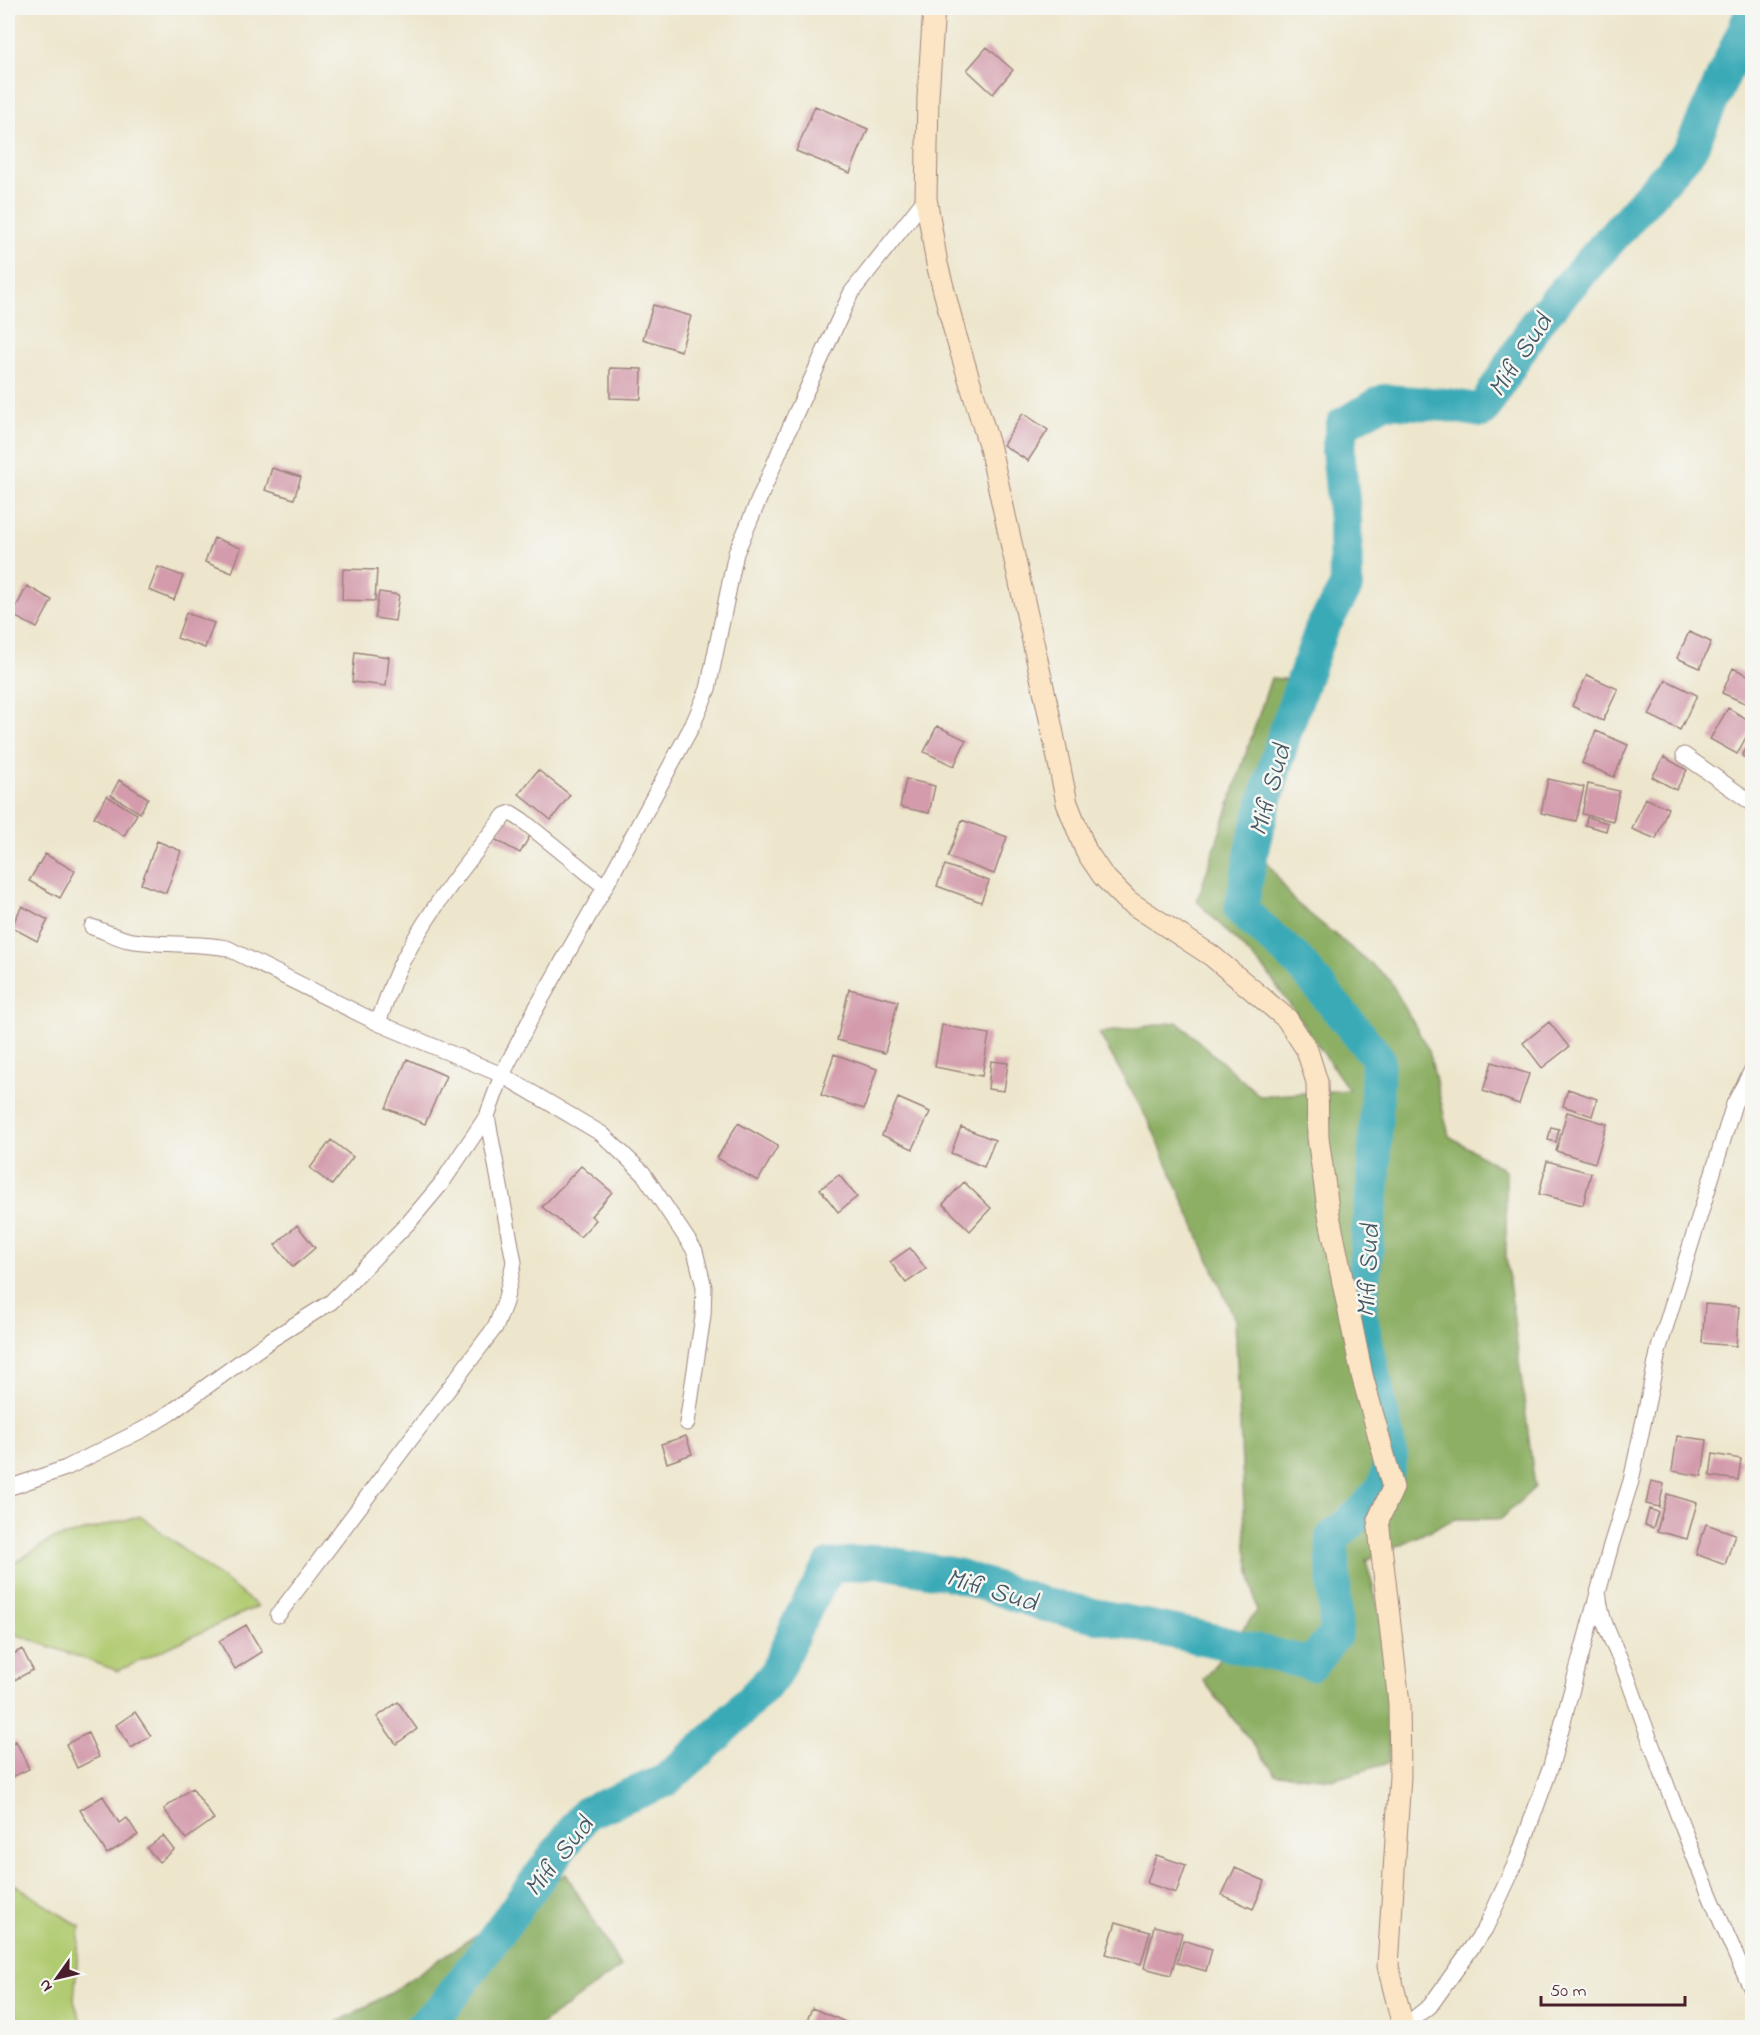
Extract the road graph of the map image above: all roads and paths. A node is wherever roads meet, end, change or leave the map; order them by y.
1 (934, 8) edge
2 (926, 198) junction
3 (1684, 755) dead end
4 (1752, 803) edge
5 (605, 887) junction
6 (92, 927) dead end
7 (378, 1023) junction
8 (1752, 1070) edge
9 (502, 1075) junction
10 (487, 1116) junction
11 (687, 1423) dead end
12 (8, 1488) edge
13 (1599, 1591) junction
14 (278, 1616) dead end
15 (1752, 1990) edge
16 (1403, 2027) edge

1 - 2 street
2 - 5 street
2 - 16 street
3 - 4 street
5 - 7 street
5 - 9 street
6 - 7 street
7 - 9 street
8 - 13 street
9 - 10 street
9 - 11 street
10 - 12 street
10 - 14 street
13 - 15 street
13 - 16 street

